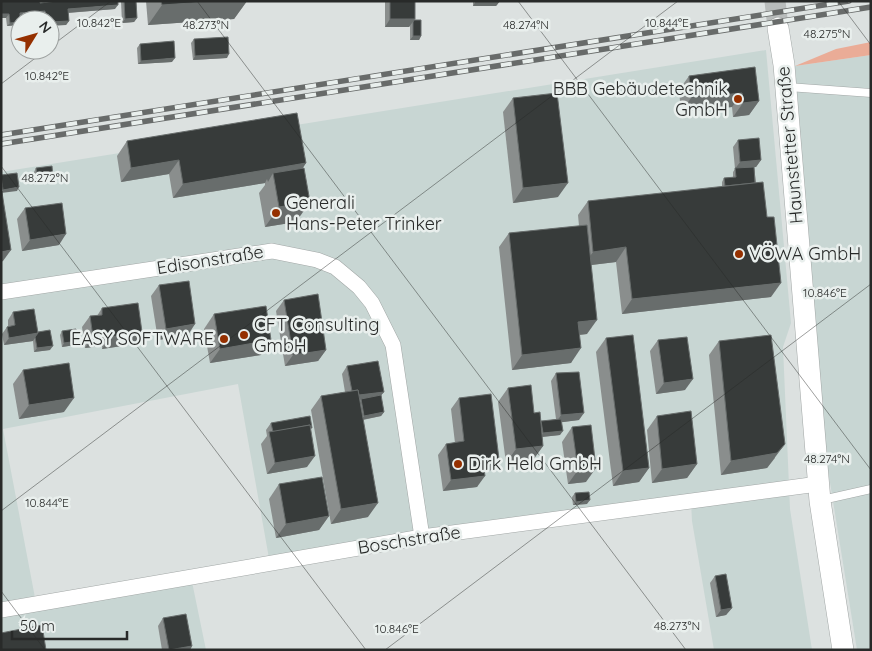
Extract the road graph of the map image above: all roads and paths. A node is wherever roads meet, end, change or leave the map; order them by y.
1 (778, 28) tunnel mouth
2 (786, 87) junction
3 (871, 93) edge
4 (1, 292) edge
5 (871, 489) edge
6 (819, 492) junction
7 (422, 537) junction
8 (1, 610) edge
9 (844, 650) edge

1 - 2 street, Haunstetter Straße
2 - 3 lane
2 - 6 street, Haunstetter Straße
4 - 7 street, Edisonstraße
5 - 6 lane
6 - 7 street, Boschstraße
6 - 9 street, Haunstetter Straße
7 - 8 street, Boschstraße

